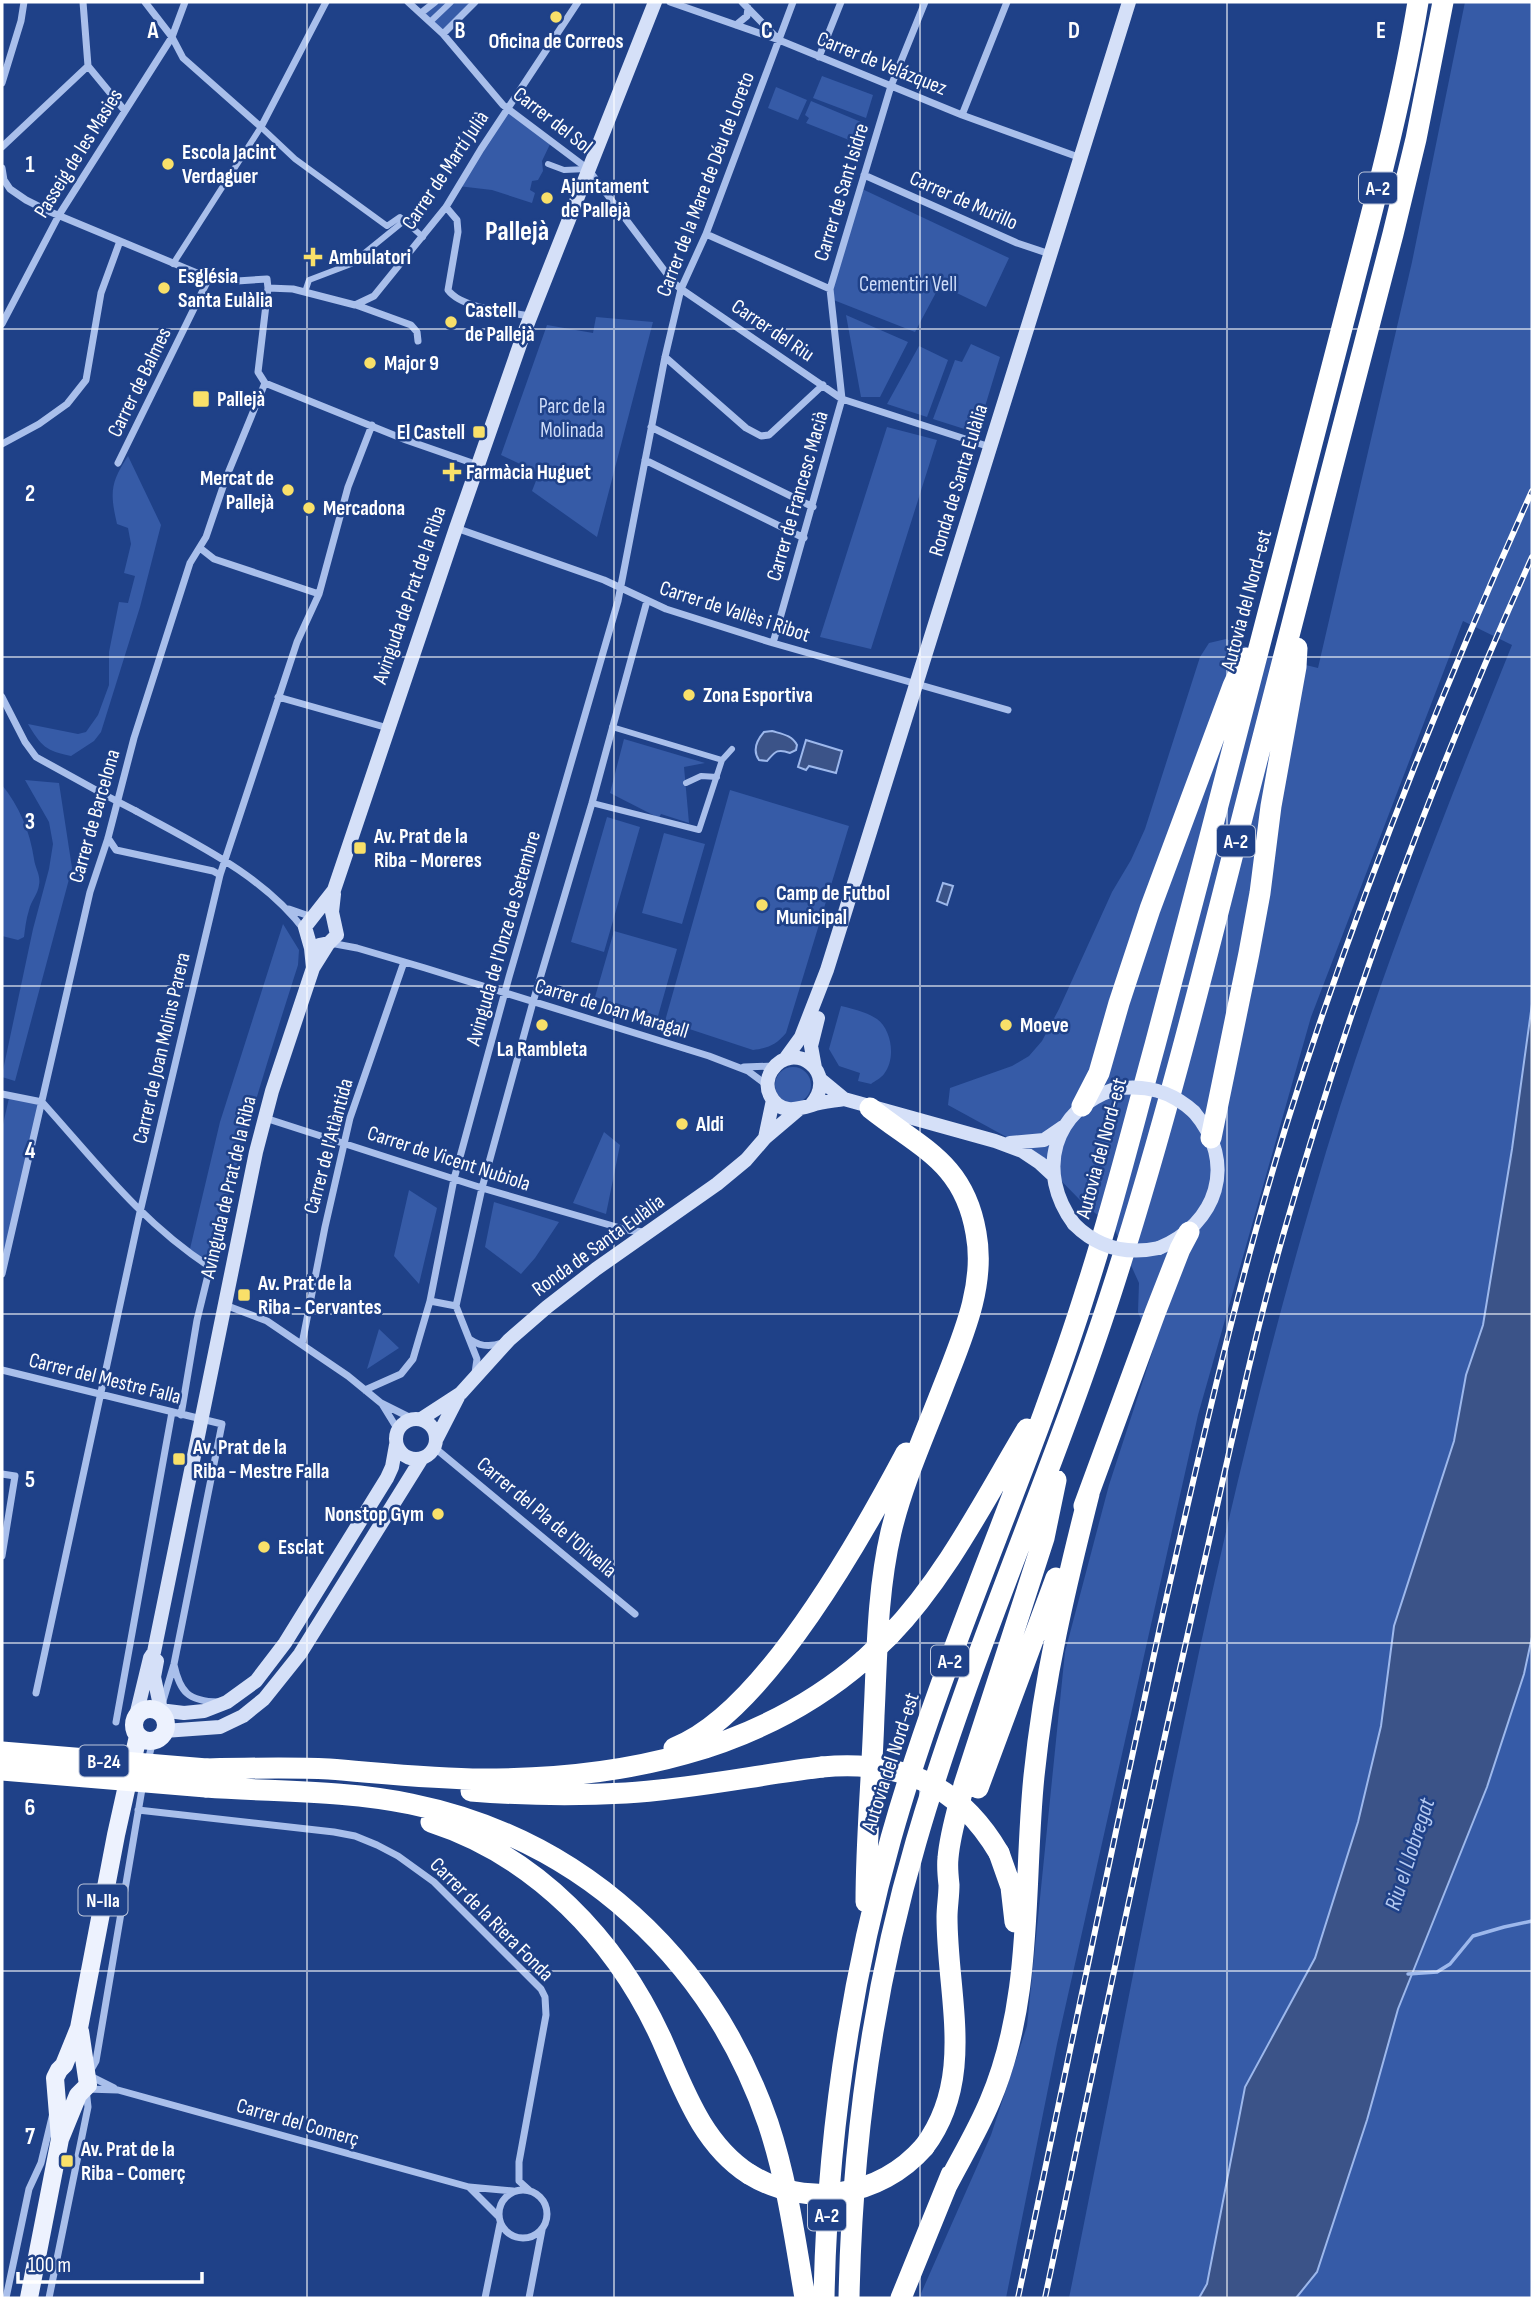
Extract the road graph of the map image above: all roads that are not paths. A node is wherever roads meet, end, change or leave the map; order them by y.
1 (24, 2) edge
2 (83, 2) edge
3 (145, 2) edge
4 (185, 2) edge
5 (326, 2) edge
6 (408, 2) edge
7 (435, 2) edge
8 (451, 2) edge
9 (475, 2) edge
10 (578, 2) edge
11 (655, 2) edge
12 (670, 2) edge
13 (793, 2) edge
14 (841, 2) edge
15 (925, 2) edge
16 (1007, 2) edge
17 (1129, 2) edge
18 (1418, 2) edge
19 (1444, 2) edge
20 (745, 5) edge
21 (421, 13) junction
22 (429, 22) junction
23 (736, 25) junction
24 (443, 34) junction
25 (172, 37) junction
26 (779, 40) junction
27 (14, 46) junction
28 (2, 50) edge
29 (819, 57) junction
30 (88, 66) junction
31 (2, 83) edge
32 (891, 86) junction
33 (508, 107) junction
34 (125, 111) junction
35 (962, 115) junction
36 (261, 127) junction
37 (2, 149) edge
38 (1081, 158) junction
39 (550, 167) dead end
40 (2, 168) edge
41 (588, 169) junction
42 (864, 175) junction
43 (446, 207) junction
44 (59, 215) junction
45 (404, 221) junction
46 (706, 234) junction
47 (423, 237) junction
48 (120, 241) junction
49 (1050, 254) junction
50 (173, 264) junction
51 (209, 278) junction
52 (268, 288) junction
53 (681, 289) junction
54 (830, 289) junction
55 (305, 292) junction
56 (355, 305) junction
57 (531, 316) junction
58 (2, 324) edge
59 (418, 341) dead end
60 (665, 357) junction
61 (265, 383) junction
62 (823, 385) junction
63 (842, 399) junction
64 (372, 425) junction
65 (651, 427) junction
66 (2, 444) edge
67 (990, 447) junction
68 (645, 460) junction
69 (118, 463) dead end
70 (478, 465) junction
71 (813, 507) junction
72 (456, 528) junction
73 (804, 538) junction
74 (200, 548) junction
75 (621, 588) junction
76 (319, 594) junction
77 (1299, 598) junction
78 (647, 601) junction
79 (1267, 616) junction
80 (773, 643) junction
81 (916, 685) junction
82 (2, 697) edge
83 (278, 697) junction
84 (1008, 710) dead end
85 (612, 727) junction
86 (388, 728) junction
87 (713, 746) dead end
88 (732, 749) dead end
89 (709, 757) junction
90 (722, 760) junction
91 (717, 777) junction
92 (686, 783) dead end
93 (592, 803) junction
94 (108, 838) junction
95 (225, 860) junction
96 (220, 875) junction
97 (334, 890) junction
98 (282, 905) junction
99 (315, 915) junction
100 (332, 935) junction
101 (307, 936) junction
102 (357, 948) junction
103 (404, 962) junction
104 (313, 968) junction
105 (827, 970) junction
106 (505, 993) junction
107 (533, 1002) junction
108 (780, 1063) junction
109 (736, 1066) junction
110 (818, 1074) junction
111 (767, 1085) junction
112 (2, 1097) edge
113 (844, 1099) junction
114 (773, 1100) junction
115 (42, 1102) junction
116 (1082, 1106) junction
117 (805, 1107) junction
118 (870, 1108) junction
119 (265, 1118) junction
120 (1065, 1125) junction
121 (765, 1138) junction
122 (1211, 1138) junction
123 (995, 1141) junction
124 (344, 1143) junction
125 (1053, 1175) junction
126 (454, 1179) junction
127 (482, 1188) junction
128 (140, 1212) junction
129 (623, 1229) junction
130 (652, 1232) junction
131 (1189, 1232) junction
132 (624, 1251) junction
133 (2, 1274) edge
134 (430, 1301) junction
135 (225, 1305) junction
136 (456, 1306) junction
137 (470, 1340) junction
138 (509, 1340) junction
139 (302, 1344) junction
140 (2, 1370) edge
141 (474, 1377) junction
142 (944, 1384) junction
143 (1052, 1388) junction
144 (365, 1390) junction
145 (461, 1392) junction
146 (101, 1395) junction
147 (381, 1403) junction
148 (172, 1412) junction
149 (181, 1415) junction
150 (200, 1419) junction
151 (417, 1419) junction
152 (1067, 1423) junction
153 (397, 1437) junction
154 (436, 1443) junction
155 (422, 1458) junction
156 (2, 1474) edge
157 (1089, 1494) junction
158 (2, 1556) edge
159 (635, 1614) dead end
160 (154, 1652) junction
161 (174, 1664) junction
162 (36, 1693) dead end
163 (227, 1702) junction
164 (117, 1722) dead end
165 (152, 1722) junction
166 (2, 1752) edge
167 (2, 1770) edge
168 (560, 1776) junction
169 (206, 1778) junction
170 (278, 1792) junction
171 (138, 1810) junction
172 (949, 1887) junction
173 (866, 1940) junction
174 (79, 2028) junction
175 (64, 2065) junction
176 (84, 2082) junction
177 (118, 2090) junction
178 (57, 2096) junction
179 (60, 2139) junction
180 (946, 2186) junction
181 (469, 2187) junction
182 (529, 2190) junction
183 (513, 2191) junction
184 (499, 2220) junction
185 (543, 2228) junction
186 (6, 2298) edge
187 (29, 2298) edge
188 (49, 2298) edge
189 (485, 2298) edge
190 (529, 2298) edge
191 (805, 2298) edge
192 (824, 2298) edge
193 (849, 2298) edge
194 (901, 2298) edge

1 - 27 street
2 - 30 street
3 - 25 street
4 - 25 street, Passeig de les Masies
5 - 36 street
6 - 21 street, Carrer del Sol
7 - 21 street
8 - 22 street
9 - 24 street
10 - 33 street, Carrer de Martí Julià
11 - 41 main road, Avinguda de Prat de la Riba
12 - 23 street, Carrer de Velázquez
13 - 26 street, Carrer de la Mare de Déu de Loreto
14 - 29 street
15 - 32 street, Carrer de Sant Isidre
16 - 35 street
17 - 38 main road, Ronda de Santa Eulàlia
18 - 79 highway, Autovia del Nord-est / A-2
19 - 77 highway, A-2
20 - 23 street
20 - 26 street
21 - 22 street, Carrer del Sol
22 - 24 street, Carrer del Sol
23 - 26 street, Carrer de Velázquez
24 - 33 street, Carrer del Sol
25 - 34 street, Passeig de les Masies
25 - 36 street
26 - 29 street, Carrer de Velázquez
26 - 46 street, Carrer de la Mare de Déu de Loreto
27 - 28 street
27 - 31 street
29 - 32 street, Carrer de Velázquez
30 - 34 street
30 - 37 street
32 - 35 street, Carrer de Velázquez
32 - 42 street, Carrer de Sant Isidre
33 - 41 street, Carrer del Sol
33 - 43 street, Carrer de Martí Julià
34 - 44 street, Passeig de les Masies
35 - 38 street, Carrer de Velázquez
36 - 45 street
36 - 50 street
38 - 49 main road, Ronda de Santa Eulàlia
39 - 41 street
40 - 44 street
41 - 53 street, Carrer del Riu
41 - 57 main road, Avinguda de Prat de la Riba
42 - 49 street, Carrer de Murillo
42 - 54 street, Carrer de Sant Isidre
43 - 47 street, Carrer de Martí Julià
43 - 57 street
44 - 48 street
44 - 58 street, Passeig de les Masies
45 - 47 street
45 - 55 street
46 - 53 street, Carrer de la Mare de Déu de Loreto
46 - 54 street
47 - 56 street, Carrer de Martí Julià
48 - 50 street
48 - 66 street
49 - 67 main road, Ronda de Santa Eulàlia
50 - 51 street
51 - 52 street
51 - 69 street, Carrer de Balmes
52 - 55 street
52 - 61 street, Carrer de Barcelona
53 - 60 street, Carrer de la Mare de Déu de Loreto
53 - 62 street, Carrer del Riu
54 - 63 street, Carrer de Sant Isidre
55 - 56 street
56 - 59 street
57 - 70 main road, Avinguda de Prat de la Riba
60 - 62 street
60 - 65 street, Carrer de la Mare de Déu de Loreto
61 - 64 street
61 - 74 street, Carrer de Barcelona
62 - 63 street, Carrer del Riu
63 - 67 street, Carrer del Riu
63 - 71 street, Carrer de Francesc Macià
64 - 70 street
64 - 76 street, Carrer de Joan Molins Parera
65 - 68 street, Carrer de la Mare de Déu de Loreto
65 - 71 street
67 - 81 main road, Ronda de Santa Eulàlia
68 - 73 street
68 - 75 street, Carrer de la Mare de Déu de Loreto
70 - 72 main road, Avinguda de Prat de la Riba
71 - 73 street, Carrer de Francesc Macià
72 - 75 street, Carrer de Vallès i Ribot
72 - 86 main road, Avinguda de Prat de la Riba
73 - 80 street, Carrer de Francesc Macià
74 - 76 street
74 - 94 street, Carrer de Barcelona
75 - 78 street, Carrer de Vallès i Ribot
75 - 106 street, Avinguda de l'Onze de Setembre
76 - 83 street, Carrer de Joan Molins Parera
77 - 122 highway
77 - 152 highway, A-2
78 - 80 street, Carrer de Vallès i Ribot
78 - 85 street
79 - 116 highway
79 - 143 highway, Autovia del Nord-est / A-2
80 - 81 street, Carrer de Vallès i Ribot
81 - 84 street, Carrer de Vallès i Ribot
81 - 105 main road, Ronda de Santa Eulàlia
82 - 95 street, bridge
83 - 86 street
83 - 95 street, Carrer de Joan Molins Parera
85 - 89 street
85 - 93 street
86 - 97 main road, Avinguda de Prat de la Riba
87 - 89 street
88 - 90 street
89 - 90 street
90 - 91 street
91 - 92 street
91 - 93 street
93 - 107 street
94 - 96 street
94 - 115 street, Carrer de Barcelona
95 - 96 street, Carrer de Joan Molins Parera
95 - 98 street
96 - 128 street, Carrer de Joan Molins Parera
97 - 99 main road
97 - 100 main road
98 - 99 street
98 - 101 street
99 - 100 main road
99 - 101 main road
100 - 101 main road
100 - 102 street, Carrer de Joan Maragall
100 - 102 street, Carrer de Joan Maragall
100 - 104 main road
101 - 104 main road
102 - 103 street, Carrer de Joan Maragall
103 - 106 street, Carrer de Joan Maragall
103 - 124 street, Carrer de l'Atlàntida
104 - 119 main road, Avinguda de Prat de la Riba
105 - 108 main road, Ronda de Santa Eulàlia
105 - 110 main road, Ronda de Santa Eulàlia
106 - 107 street, Carrer de Joan Maragall
106 - 126 street, Avinguda de l'Onze de Setembre
107 - 109 street, Carrer de Joan Maragall
107 - 127 street
108 - 109 street, Carrer de Joan Maragall
108 - 110 main road
108 - 111 main road
109 - 111 street, Carrer de Joan Maragall
110 - 113 main road
110 - 117 main road
111 - 114 main road
112 - 115 street
113 - 117 main road
113 - 118 main road
114 - 117 main road
114 - 121 main road
115 - 128 street
115 - 133 street, Carrer de Barcelona
116 - 120 main road
116 - 122 main road, bridge
117 - 121 main road, Ronda de Santa Eulàlia
118 - 123 main road
118 - 142 highway
119 - 124 street, Carrer de Vicent Nubiola
119 - 135 main road, Avinguda de Prat de la Riba
120 - 123 main road
120 - 125 main road
121 - 130 main road, Ronda de Santa Eulàlia
122 - 131 main road
123 - 125 main road
124 - 126 street, Carrer de Vicent Nubiola
124 - 139 street, Carrer de l'Atlàntida
125 - 131 main road, bridge
126 - 127 street, Carrer de Vicent Nubiola
126 - 134 street, Avinguda de l'Onze de Setembre
127 - 129 street, Carrer de Vicent Nubiola
127 - 136 street
128 - 146 street, Carrer de Joan Molins Parera
128 - 149 street
129 - 130 street, Carrer de Vicent Nubiola
129 - 132 street
130 - 132 main road, Ronda de Santa Eulàlia
131 - 157 highway
132 - 138 main road, Ronda de Santa Eulàlia
134 - 136 street
134 - 144 street, Avinguda de l'Onze de Setembre
135 - 139 street
135 - 150 main road, Avinguda de Prat de la Riba
136 - 137 street
137 - 138 street
137 - 141 street
138 - 141 main road, Ronda de Santa Eulàlia
139 - 144 street
140 - 146 street, Carrer del Mestre Falla
141 - 145 main road, Ronda de Santa Eulàlia
142 - 168 highway
142 - 173 highway
143 - 168 highway, bridge
143 - 173 highway, Autovia del Nord-est / A-2
144 - 147 street
145 - 151 main road, Ronda de Santa Eulàlia
145 - 154 main road, Ronda de Santa Eulàlia
146 - 148 street, Carrer del Mestre Falla
146 - 162 street, Carrer de Joan Molins Parera
147 - 151 street
147 - 153 street
148 - 149 street, Carrer del Mestre Falla
148 - 164 street
149 - 150 street, Carrer del Mestre Falla
150 - 160 main road, Avinguda de Prat de la Riba
150 - 161 street
151 - 153 main road
151 - 154 main road
152 - 172 highway
152 - 193 highway, A-2
153 - 155 main road
153 - 163 main road
154 - 155 main road
154 - 159 street, Carrer del Pla de l'Olivella
155 - 165 main road
156 - 158 street
157 - 172 highway
157 - 180 highway
160 - 165 main road
160 - 165 main road
161 - 163 street
161 - 165 street
163 - 165 main road
165 - 171 street
165 - 174 main road, N-IIa
166 - 169 highway, B-24, bridge
167 - 169 highway, B-24, bridge
168 - 169 highway
169 - 170 highway, B-24
169 - 180 highway, B-24, bridge
170 - 172 highway, bridge
170 - 191 highway
171 - 176 street
171 - 182 street, Carrer de la Riera Fonda
173 - 192 highway, Autovia del Nord-est / A-2
174 - 175 main road, N-IIa
174 - 176 main road, N-IIa
175 - 176 main road
175 - 178 main road, N-IIa
176 - 177 street, Carrer del Comerç
176 - 177 street, Carrer del Comerç
176 - 178 main road
176 - 179 main road, N-IIa
176 - 188 street
177 - 181 street, Carrer del Comerç
178 - 179 main road, N-IIa
178 - 186 street
179 - 187 main road, N-IIa
180 - 194 highway
181 - 183 street, Carrer del Comerç
181 - 184 street, Carrer del Comerç
182 - 183 street
182 - 185 street
183 - 184 street
184 - 185 street
184 - 189 street
185 - 190 street

